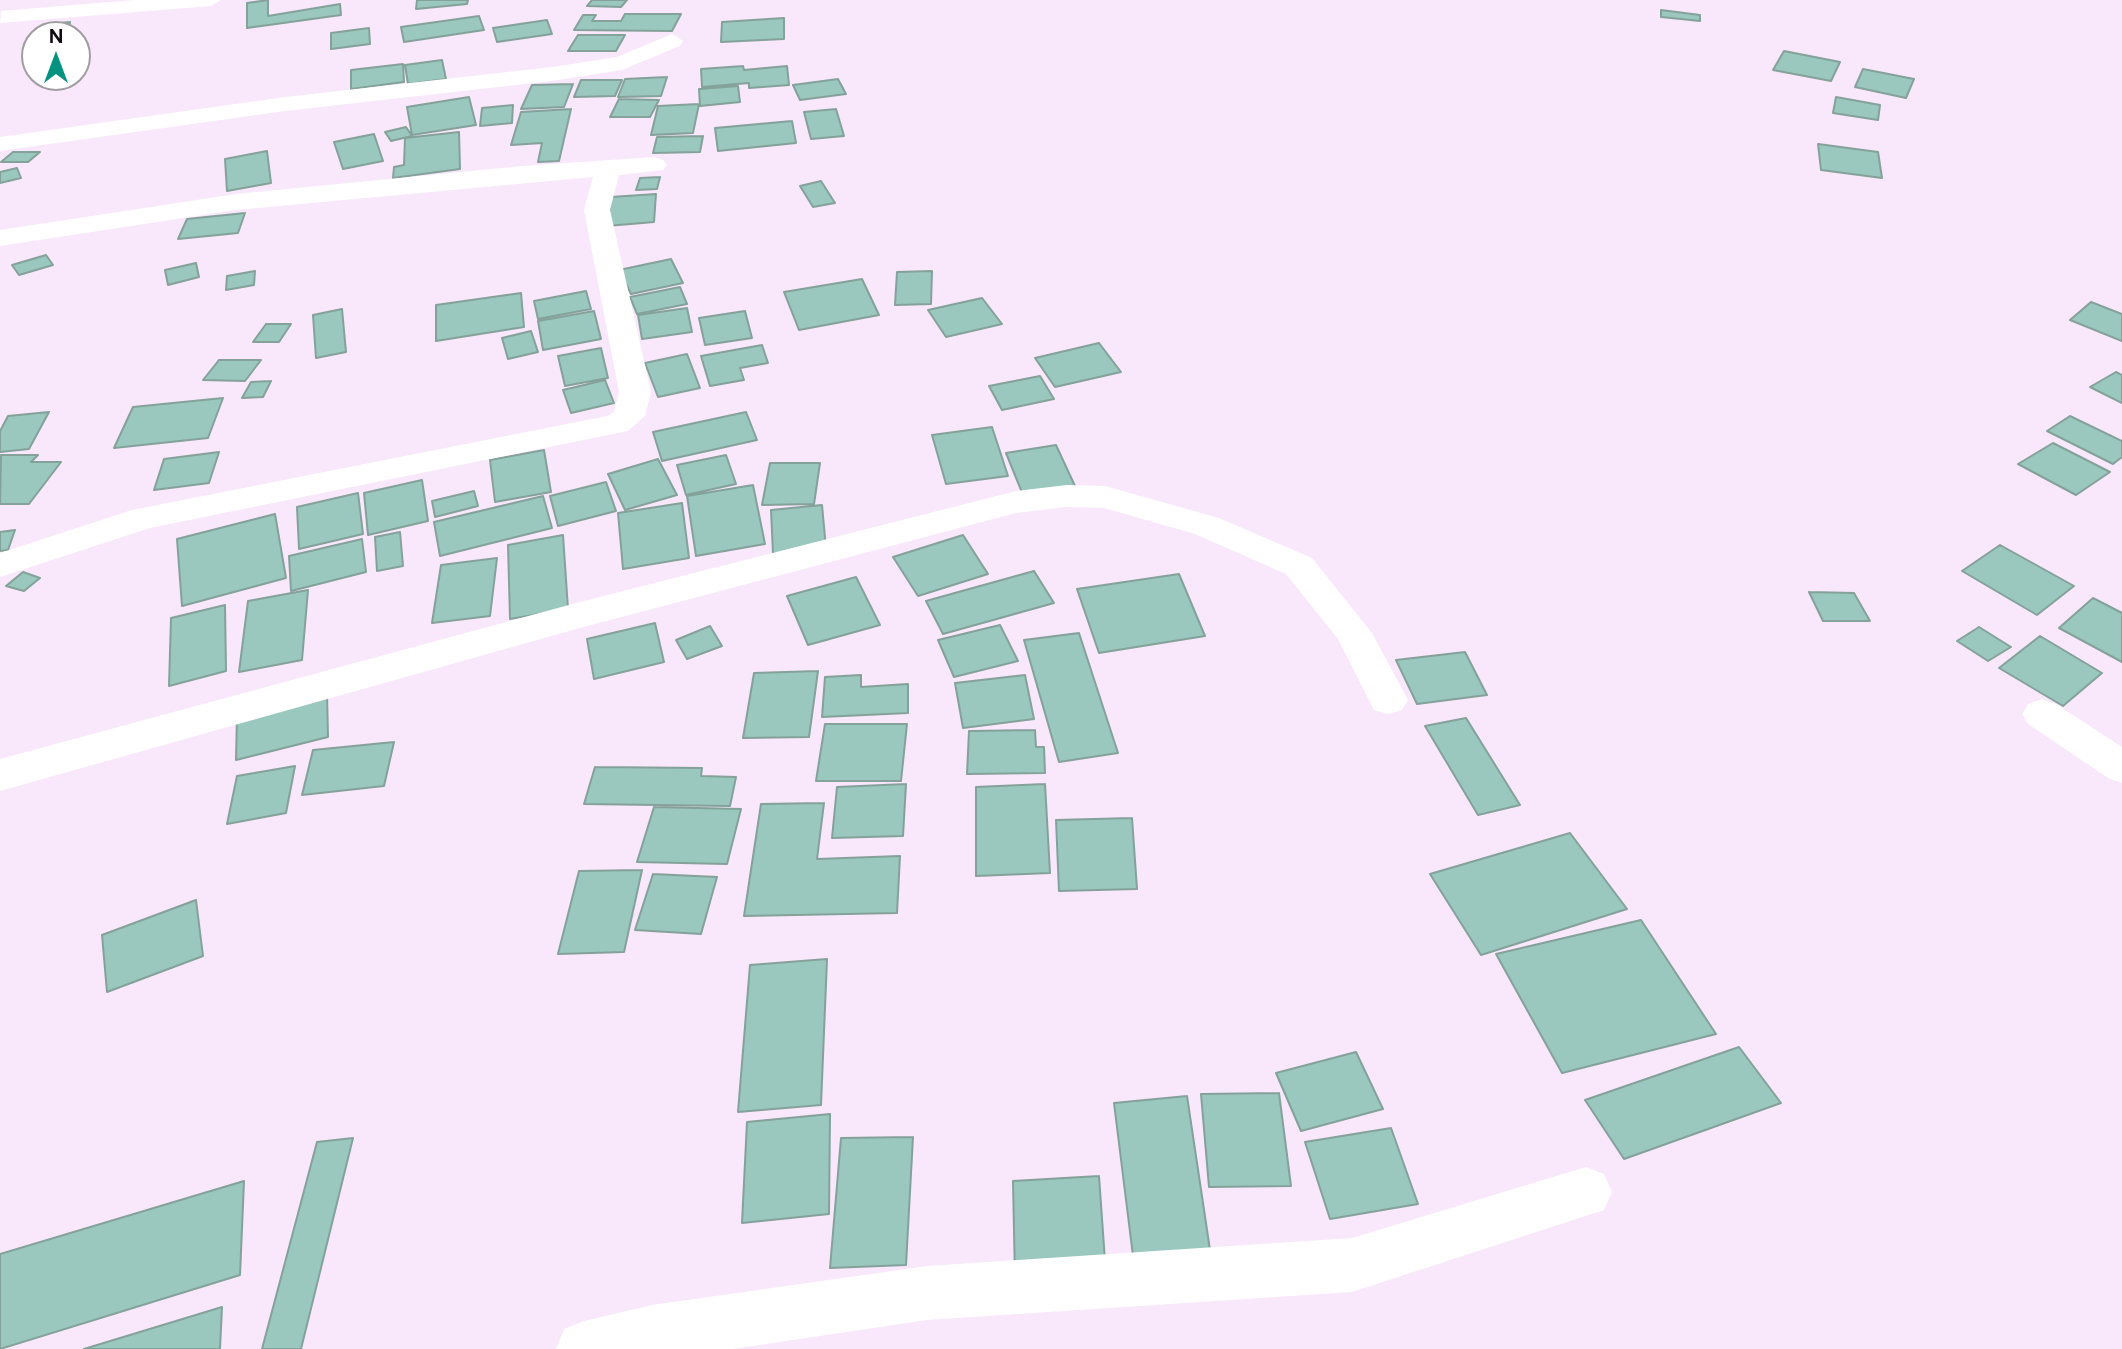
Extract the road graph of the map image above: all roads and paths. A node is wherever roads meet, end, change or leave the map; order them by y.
1 (9, 0) edge
2 (211, 0) edge
3 (0, 18) edge
4 (672, 41) dead end
5 (0, 144) edge
6 (654, 165) dead end
7 (609, 168) junction
8 (0, 238) edge
9 (0, 565) edge
10 (1388, 700) dead end
11 (2042, 714) dead end
12 (2122, 768) edge
13 (0, 775) edge
14 (1586, 1192) dead end
15 (584, 1349) edge

1 - 3 street
2 - 3 street
4 - 5 street
6 - 7 street
7 - 8 street
7 - 9 street
10 - 13 street
11 - 12 street
14 - 15 street

